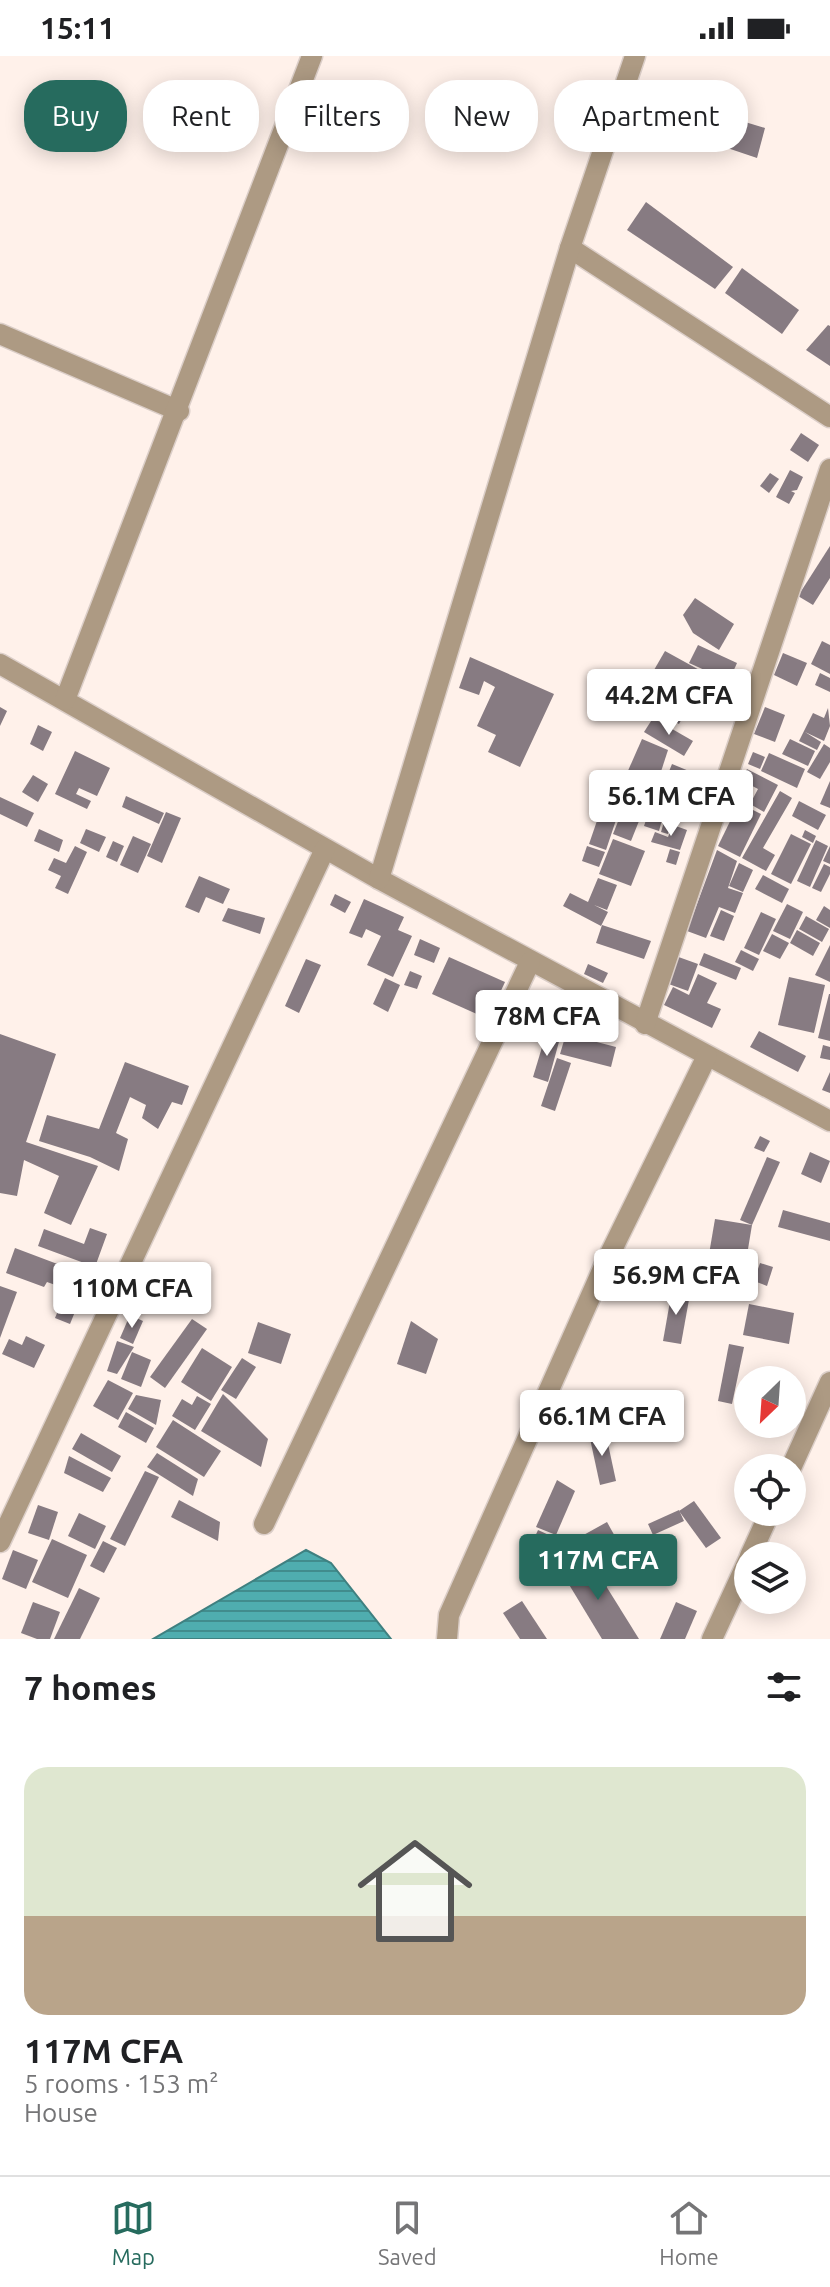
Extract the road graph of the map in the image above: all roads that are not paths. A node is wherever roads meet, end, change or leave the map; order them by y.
1 (312, 56) edge
2 (635, 56) edge
3 (570, 248) junction
4 (0, 334) edge
5 (179, 411) junction
6 (830, 417) edge
7 (830, 469) edge
8 (0, 664) edge
9 (65, 700) junction
10 (325, 849) junction
11 (379, 879) junction
12 (530, 962) junction
13 (645, 1024) junction
14 (707, 1056) junction
15 (830, 1121) edge
16 (830, 1382) edge
17 (797, 1454) edge
18 (5, 1518) edge
19 (264, 1524) dead end
20 (0, 1542) edge
21 (734, 1591) edge
22 (447, 1639) edge
23 (712, 1639) edge

1 - 5 street
2 - 3 street
3 - 6 street
3 - 11 street
4 - 5 street
5 - 9 street
7 - 13 street
8 - 9 street
9 - 10 street
10 - 11 street
10 - 18 street
11 - 12 street
12 - 13 street
12 - 19 street
13 - 14 street
14 - 15 street
14 - 22 street
16 - 17 street
18 - 20 street
21 - 23 street

